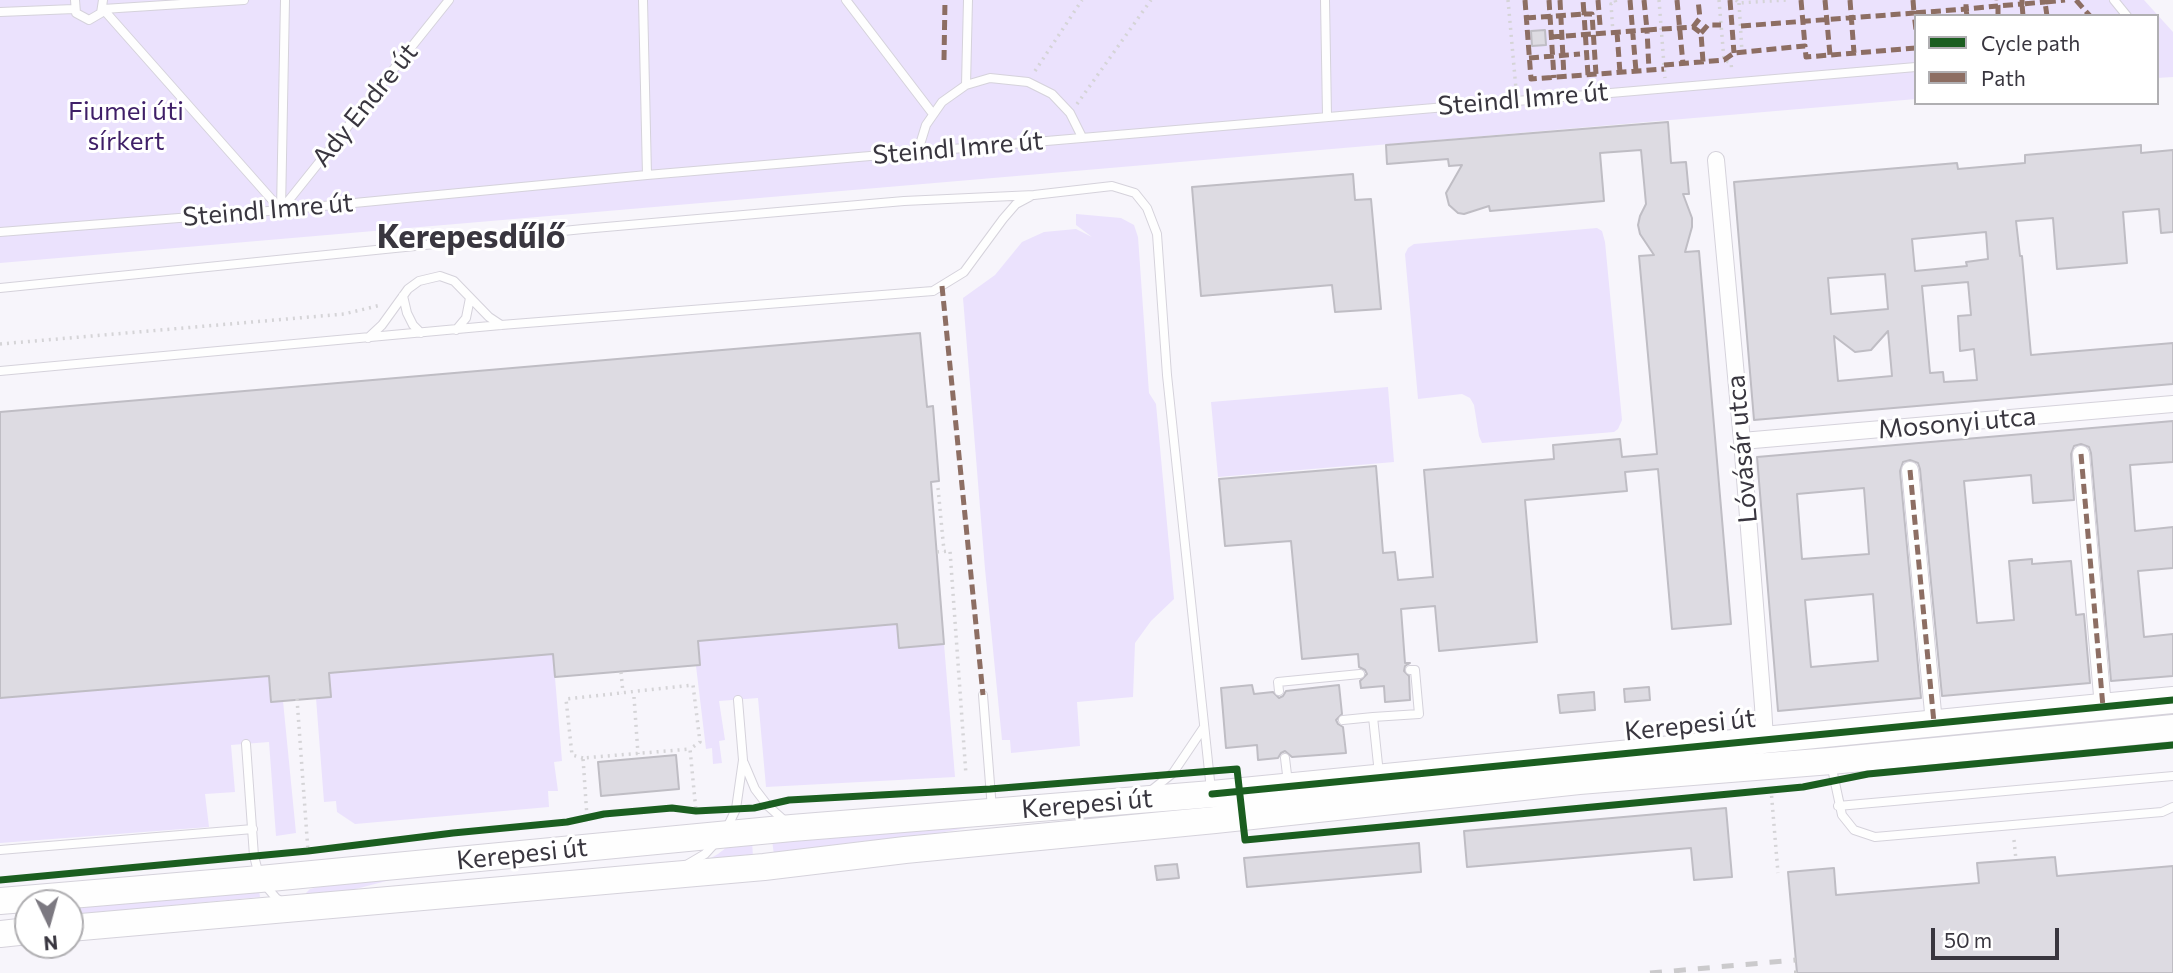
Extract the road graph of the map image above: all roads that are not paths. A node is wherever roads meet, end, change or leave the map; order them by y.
1 (244, 0) edge
2 (285, 0) edge
3 (449, 0) edge
4 (643, 0) edge
5 (846, 0) edge
6 (968, 0) edge
7 (1325, 0) edge
8 (2114, 0) edge
9 (74, 4) edge
10 (103, 4) edge
11 (0, 12) edge
12 (2125, 14) edge
13 (1914, 67) edge
14 (966, 85) junction
15 (933, 114) junction
16 (1326, 116) junction
17 (1082, 137) junction
18 (918, 151) junction
19 (1716, 160) dead end
20 (647, 175) junction
21 (1034, 195) junction
22 (281, 210) junction
23 (0, 232) edge
24 (0, 288) edge
25 (403, 296) junction
26 (470, 298) junction
27 (501, 325) junction
28 (456, 330) junction
29 (421, 333) junction
30 (367, 338) junction
31 (0, 371) edge
32 (2173, 404) edge
33 (1742, 441) junction
34 (2081, 454) dead end
35 (1910, 470) dead end
36 (1413, 670) dead end
37 (1360, 674) dead end
38 (1279, 691) dead end
39 (983, 695) dead end
40 (738, 700) dead end
41 (2173, 701) edge
42 (2103, 707) junction
43 (1373, 718) junction
44 (1343, 720) dead end
45 (1934, 723) junction
46 (1204, 727) junction
47 (2173, 728) edge
48 (1765, 739) junction
49 (246, 744) dead end
50 (1841, 746) junction
51 (1285, 758) dead end
52 (743, 760) junction
53 (1739, 767) junction
54 (2173, 776) edge
55 (1379, 777) junction
56 (1288, 786) junction
57 (1212, 794) junction
58 (1123, 801) junction
59 (1838, 806) junction
60 (2173, 807) edge
61 (992, 812) junction
62 (792, 828) junction
63 (253, 829) junction
64 (724, 834) junction
65 (0, 850) edge
66 (670, 875) junction
67 (260, 879) junction
68 (0, 901) edge
69 (292, 909) junction
70 (84, 927) edge

1 - 10 lane
2 - 22 lane
3 - 22 lane, Ady Endre út
4 - 20 lane
5 - 15 lane
6 - 14 lane
7 - 16 lane
8 - 12 lane
9 - 10 lane
9 - 11 lane
10 - 22 lane
13 - 16 lane, Steindl Imre út
14 - 15 lane
14 - 17 lane
15 - 18 lane
16 - 17 lane, Steindl Imre út
17 - 18 lane, Steindl Imre út
18 - 20 lane, Steindl Imre út
19 - 33 street, Lóvásár utca
20 - 22 lane, Steindl Imre út
21 - 24 lane
21 - 27 lane
21 - 46 lane
22 - 23 lane, Steindl Imre út
25 - 26 lane
25 - 29 lane
25 - 30 lane
26 - 27 lane
26 - 28 lane
27 - 28 lane
28 - 29 lane
29 - 30 lane
30 - 31 lane
32 - 33 street, Mosonyi utca
33 - 48 street, Lóvásár utca
34 - 42 street
35 - 45 street
36 - 43 lane
37 - 38 lane
39 - 61 lane
40 - 52 lane
41 - 42 main road, Kerepesi út
42 - 45 main road, Kerepesi út
43 - 44 lane
43 - 55 lane
45 - 50 main road, Kerepesi út
46 - 57 lane
46 - 58 lane
47 - 50 main road, Kerepesi út
48 - 50 main road, Kerepesi út
48 - 53 street
48 - 55 main road, Kerepesi út
49 - 63 lane
50 - 53 main road, Kerepesi út
50 - 59 lane
51 - 56 lane
52 - 62 lane
52 - 64 lane
53 - 66 main road, Kerepesi út
54 - 59 lane
55 - 56 main road, Kerepesi út
56 - 57 main road, Kerepesi út
57 - 58 main road, Kerepesi út
58 - 61 main road, Kerepesi út
59 - 60 lane
61 - 62 main road, Kerepesi út
62 - 64 main road, Kerepesi út
63 - 65 lane
63 - 67 lane
64 - 66 lane
64 - 67 main road, Kerepesi út
66 - 69 main road, Kerepesi út
67 - 68 main road, Kerepesi út
67 - 69 lane
69 - 70 main road, Kerepesi út

